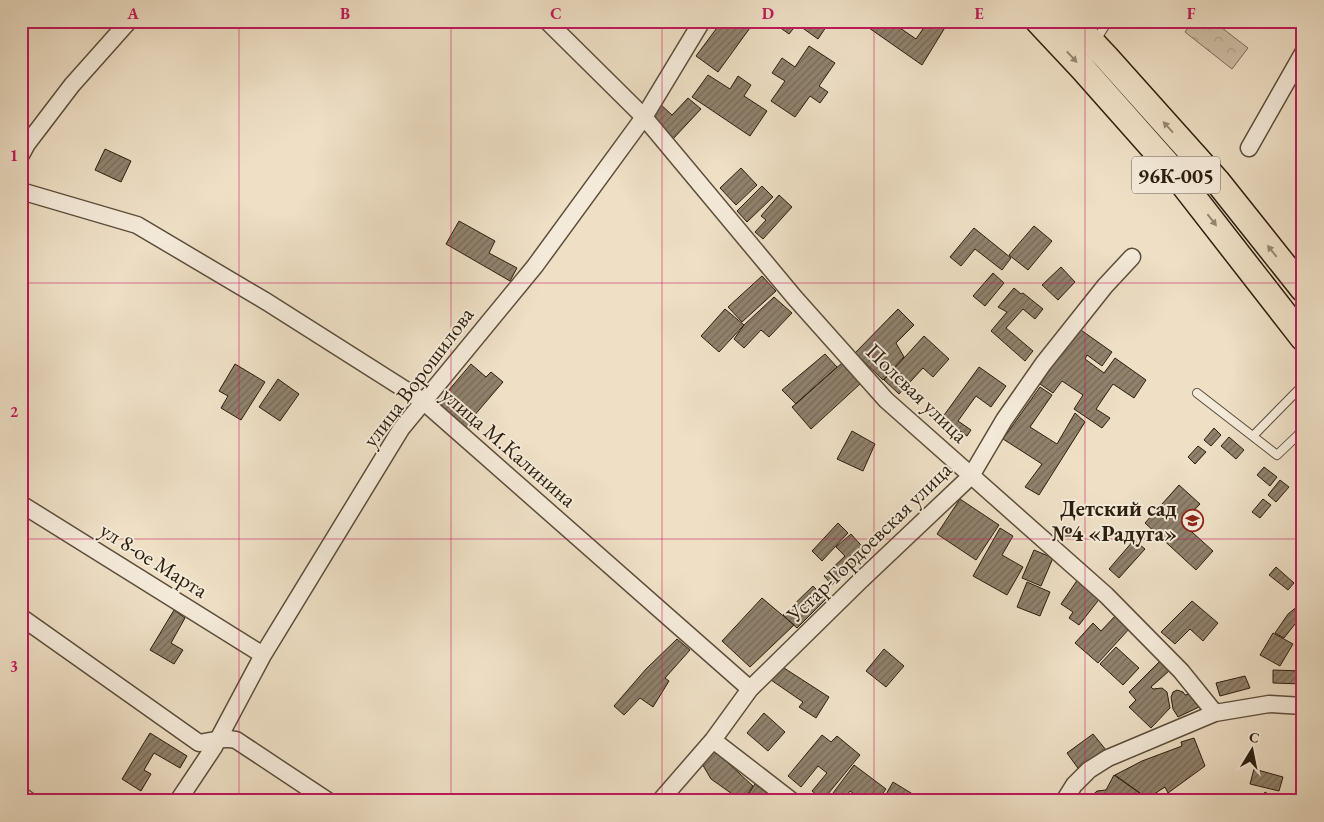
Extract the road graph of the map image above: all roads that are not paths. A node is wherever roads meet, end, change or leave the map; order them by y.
1 (129, 21) edge
2 (547, 21) edge
3 (702, 21) edge
4 (1038, 21) edge
5 (1072, 21) edge
6 (1108, 21) edge
7 (1094, 44) junction
8 (1303, 53) edge
9 (644, 117) junction
10 (1249, 148) dead end
11 (21, 155) edge
12 (21, 191) edge
13 (1132, 256) dead end
14 (1303, 289) edge
15 (1303, 338) edge
16 (1302, 390) edge
17 (1197, 393) dead end
18 (423, 401) junction
19 (1303, 428) edge
20 (1253, 436) junction
21 (971, 476) junction
22 (21, 504) edge
23 (21, 617) edge
24 (263, 655) junction
25 (750, 689) junction
26 (1303, 706) edge
27 (1215, 712) junction
28 (223, 738) junction
29 (713, 740) junction
30 (21, 795) edge
31 (29, 801) edge
32 (178, 801) edge
33 (328, 801) edge
34 (660, 801) edge
35 (792, 801) edge
36 (1064, 801) edge

1 - 11 street
2 - 9 street, Полевая улица
3 - 9 street, улица Ворошилова
4 -> 15 main road, 96К-005
5 - 7 main road, 96К-005
6 - 7 lane
14 -> 7 main road, 96К-005
8 - 10 street
9 - 18 street, улица Ворошилова
9 - 21 street, Полевая улица
12 - 18 street, улица М.Калинина
13 - 21 street, Устар-Гордоевская улица
16 - 20 lane
17 - 20 lane
18 - 24 street, улица Ворошилова
18 - 25 street, улица М.Калинина
19 - 20 lane
21 - 25 street, Устар-Гордоевская улица
21 - 27 street, Полевая улица
22 - 24 street, ул 8-ое Марта
23 - 28 street
24 - 28 street, улица Ворошилова
25 - 29 street, Устар-Гордоевская улица
26 - 27 street
27 - 36 street
28 - 32 street, улица Ворошилова
28 - 33 street
29 - 34 street, Устар-Гордоевская улица
29 - 35 street
30 - 31 street

